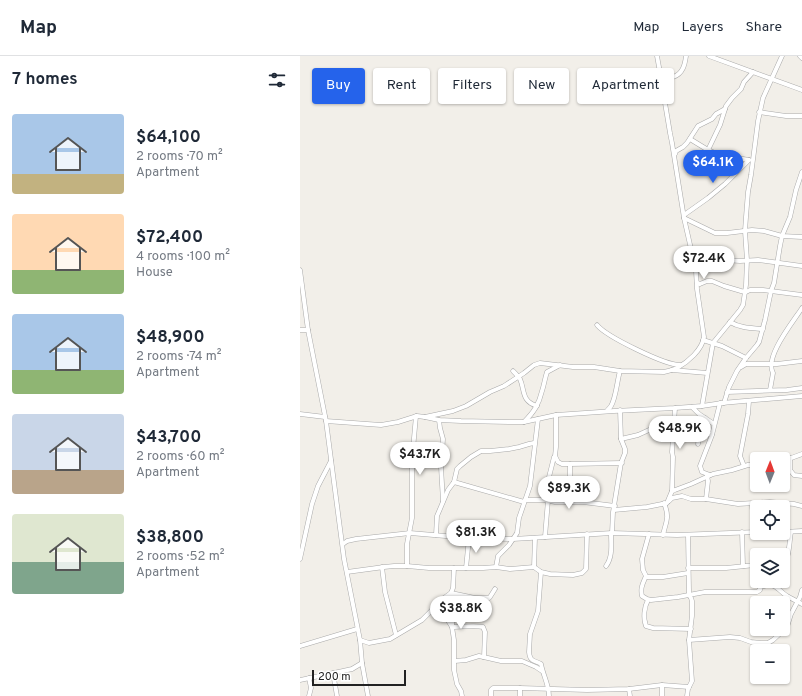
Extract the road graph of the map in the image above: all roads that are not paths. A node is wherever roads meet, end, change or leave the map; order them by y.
1 (657, 56) edge
2 (686, 56) edge
3 (708, 56) edge
4 (782, 56) edge
5 (800, 56) edge
6 (802, 58) edge
7 (660, 68) edge
8 (753, 72) junction
9 (674, 77) edge
10 (771, 79) junction
11 (802, 90) edge
12 (665, 104) edge
13 (725, 109) junction
14 (759, 112) junction
15 (802, 116) edge
16 (690, 139) junction
17 (708, 150) junction
18 (674, 157) junction
19 (751, 160) junction
20 (802, 172) edge
21 (684, 216) junction
22 (745, 231) junction
23 (782, 236) junction
24 (802, 237) edge
25 (693, 258) junction
26 (747, 260) junction
27 (777, 263) junction
28 (802, 266) edge
29 (300, 270) edge
30 (696, 283) junction
31 (771, 291) junction
32 (746, 292) junction
33 (802, 295) edge
34 (302, 305) edge
35 (802, 308) edge
36 (730, 322) junction
37 (597, 325) dead end
38 (763, 329) junction
39 (300, 330) edge
40 (308, 330) junction
41 (703, 340) junction
42 (713, 343) junction
43 (746, 358) junction
44 (802, 361) edge
45 (771, 364) junction
46 (560, 365) junction
47 (681, 365) junction
48 (671, 370) junction
49 (513, 371) dead end
50 (620, 371) junction
51 (737, 371) junction
52 (707, 373) junction
53 (518, 376) junction
54 (802, 388) edge
55 (770, 390) junction
56 (728, 392) junction
57 (802, 396) edge
58 (749, 400) junction
59 (722, 403) junction
60 (537, 406) junction
61 (702, 406) junction
62 (692, 407) junction
63 (675, 408) junction
64 (620, 410) junction
65 (606, 411) junction
66 (300, 414) edge
67 (556, 415) junction
68 (416, 416) junction
69 (425, 416) junction
70 (705, 418) junction
71 (326, 419) junction
72 (538, 419) junction
73 (439, 420) junction
74 (524, 422) junction
75 (714, 424) junction
76 (674, 430) junction
77 (701, 434) junction
78 (712, 434) junction
79 (621, 439) junction
80 (534, 443) junction
81 (698, 444) dead end
82 (802, 454) edge
83 (555, 456) junction
84 (790, 458) edge
85 (331, 461) junction
86 (622, 463) junction
87 (570, 464) junction
88 (744, 466) junction
89 (750, 466) edge
90 (790, 470) edge
91 (708, 476) junction
92 (802, 476) edge
93 (454, 482) junction
94 (672, 491) junction
95 (706, 499) junction
96 (549, 500) junction
97 (525, 501) junction
98 (443, 502) junction
99 (570, 502) junction
100 (666, 502) junction
101 (750, 504) edge
102 (790, 504) edge
103 (802, 505) edge
104 (614, 508) junction
105 (802, 531) edge
106 (742, 532) junction
107 (750, 532) edge
108 (791, 532) joint
109 (410, 533) junction
110 (612, 533) junction
111 (587, 534) junction
112 (648, 534) junction
113 (436, 535) junction
114 (663, 535) junction
115 (688, 535) junction
116 (469, 538) junction
117 (535, 538) junction
118 (545, 538) junction
119 (513, 539) junction
120 (342, 544) junction
121 (789, 548) edge
122 (300, 559) edge
123 (407, 566) junction
124 (606, 566) dead end
125 (743, 566) junction
126 (750, 566) edge
127 (382, 567) junction
128 (496, 567) junction
129 (534, 567) junction
130 (454, 568) junction
131 (466, 568) junction
132 (688, 568) junction
133 (347, 572) junction
134 (541, 572) junction
135 (688, 573) junction
136 (646, 577) junction
137 (760, 588) edge
138 (779, 588) edge
139 (495, 589) dead end
140 (802, 590) edge
141 (452, 593) junction
142 (689, 595) junction
143 (648, 600) junction
144 (798, 601) junction
145 (802, 604) edge
146 (452, 627) junction
147 (357, 629) junction
148 (691, 629) junction
149 (396, 635) junction
150 (360, 640) junction
151 (689, 640) junction
152 (300, 646) edge
153 (484, 657) junction
154 (455, 661) junction
155 (362, 663) junction
156 (542, 671) junction
157 (333, 673) junction
158 (309, 678) junction
159 (300, 680) edge
160 (662, 685) junction
161 (689, 687) junction
162 (520, 688) junction
163 (629, 688) junction
164 (549, 689) junction
165 (587, 690) junction
166 (309, 696) edge
167 (337, 696) edge
168 (368, 696) edge
169 (462, 696) edge
170 (490, 696) edge
171 (520, 696) edge
172 (549, 696) edge
173 (587, 696) edge
174 (630, 696) edge
175 (662, 696) edge
176 (688, 696) edge

1 - 7 street
2 - 9 street
3 - 8 street
4 - 10 street
5 - 6 street
8 - 10 street
8 - 13 street
10 - 11 street
10 - 14 street
12 - 18 street
13 - 16 street
13 - 17 street
14 - 15 street
14 - 19 street
16 - 17 street
16 - 18 street
17 - 19 street
18 - 21 street
19 - 21 street
19 - 22 street
20 - 23 street
21 - 22 street
21 - 25 street
22 - 23 street
22 - 26 street
23 - 24 street
23 - 27 street
25 - 26 street
25 - 30 street
26 - 27 street
26 - 32 street
27 - 28 street
27 - 31 street
29 - 34 street
30 - 32 street
30 - 41 street
31 - 32 street
31 - 33 street
31 - 38 street
32 - 36 street
34 - 40 street
35 - 45 street
36 - 38 street
36 - 42 street
37 - 47 street
38 - 43 street
39 - 40 street
40 - 71 street
41 - 42 street
41 - 47 street
42 - 43 street
42 - 52 street
43 - 51 street
44 - 45 street
45 - 51 street
45 - 55 street
46 - 50 street
46 - 53 street
46 - 60 street
47 - 48 street
48 - 50 street
48 - 52 street
49 - 53 street
50 - 65 street
51 - 56 street
52 - 61 street
53 - 60 street
53 - 69 street
54 - 55 street
55 - 56 street
56 - 59 street
57 - 58 street
58 - 59 street
58 - 88 street
59 - 61 street
59 - 75 street
60 - 74 street
61 - 62 street
62 - 63 street
62 - 70 street
63 - 64 street
63 - 76 street
64 - 65 street
64 - 79 street
65 - 67 street
66 - 71 street
67 - 72 street
67 - 83 street
68 - 69 street
68 - 71 street
68 - 109 street
69 - 73 street
70 - 75 street
70 - 77 street
71 - 85 street
72 - 74 street
72 - 80 street
73 - 74 street
73 - 98 street
75 - 78 street
76 - 79 street
76 - 94 street
77 - 78 street
77 - 81 street
78 - 91 street
79 - 86 street
80 - 93 street
80 - 97 street
82 - 84 street
83 - 87 street
83 - 96 street
85 - 120 street
85 - 122 street
86 - 87 street
86 - 104 street
87 - 99 street
88 - 89 street
88 - 91 street
90 - 92 street
91 - 94 street
91 - 95 street
93 - 97 street
93 - 98 street
94 - 100 street
95 - 100 street
95 - 101 street
96 - 97 street
96 - 99 street
96 - 118 street
97 - 119 street
98 - 113 street
99 - 104 street
100 - 104 street
100 - 114 street
102 - 103 street
104 - 110 street
105 - 108 street
106 - 107 street
106 - 115 street
106 - 125 street
108 - 121 street
109 - 113 street
109 - 120 street
109 - 123 street
110 - 111 street
110 - 112 street
110 - 124 street
111 - 118 street
111 - 134 street
112 - 114 street
112 - 136 street
113 - 116 street
114 - 115 street
115 - 132 street
116 - 119 street
116 - 131 street
117 - 118 street
117 - 119 street
117 - 129 street
119 - 128 street
120 - 133 street
123 - 127 street
123 - 130 street
125 - 126 street
125 - 132 street
127 - 133 street
127 - 149 street
128 - 129 street
128 - 131 street
129 - 134 street
130 - 131 street
130 - 141 street
132 - 135 street
133 - 147 street
134 - 156 street
135 - 136 street
135 - 142 street
136 - 143 street
137 - 142 street
138 - 144 street
139 - 141 street
140 - 144 street
141 - 146 street
141 - 146 street
141 - 149 street
142 - 143 street
142 - 148 street
143 - 148 street
144 - 145 street
144 - 151 street
146 - 153 street
146 - 154 street
147 - 150 street
147 - 152 street
148 - 151 street
149 - 150 street
150 - 155 street
151 - 161 street
153 - 154 street
153 - 156 street
154 - 169 street
155 - 157 street
155 - 168 street
156 - 164 street
157 - 158 street
157 - 167 street
158 - 159 street
158 - 166 street
160 - 161 street
160 - 163 street
160 - 175 street
161 - 176 street
162 - 164 street
162 - 170 street
162 - 171 street
163 - 165 street
163 - 174 street
164 - 165 street
164 - 172 street
165 - 173 street

